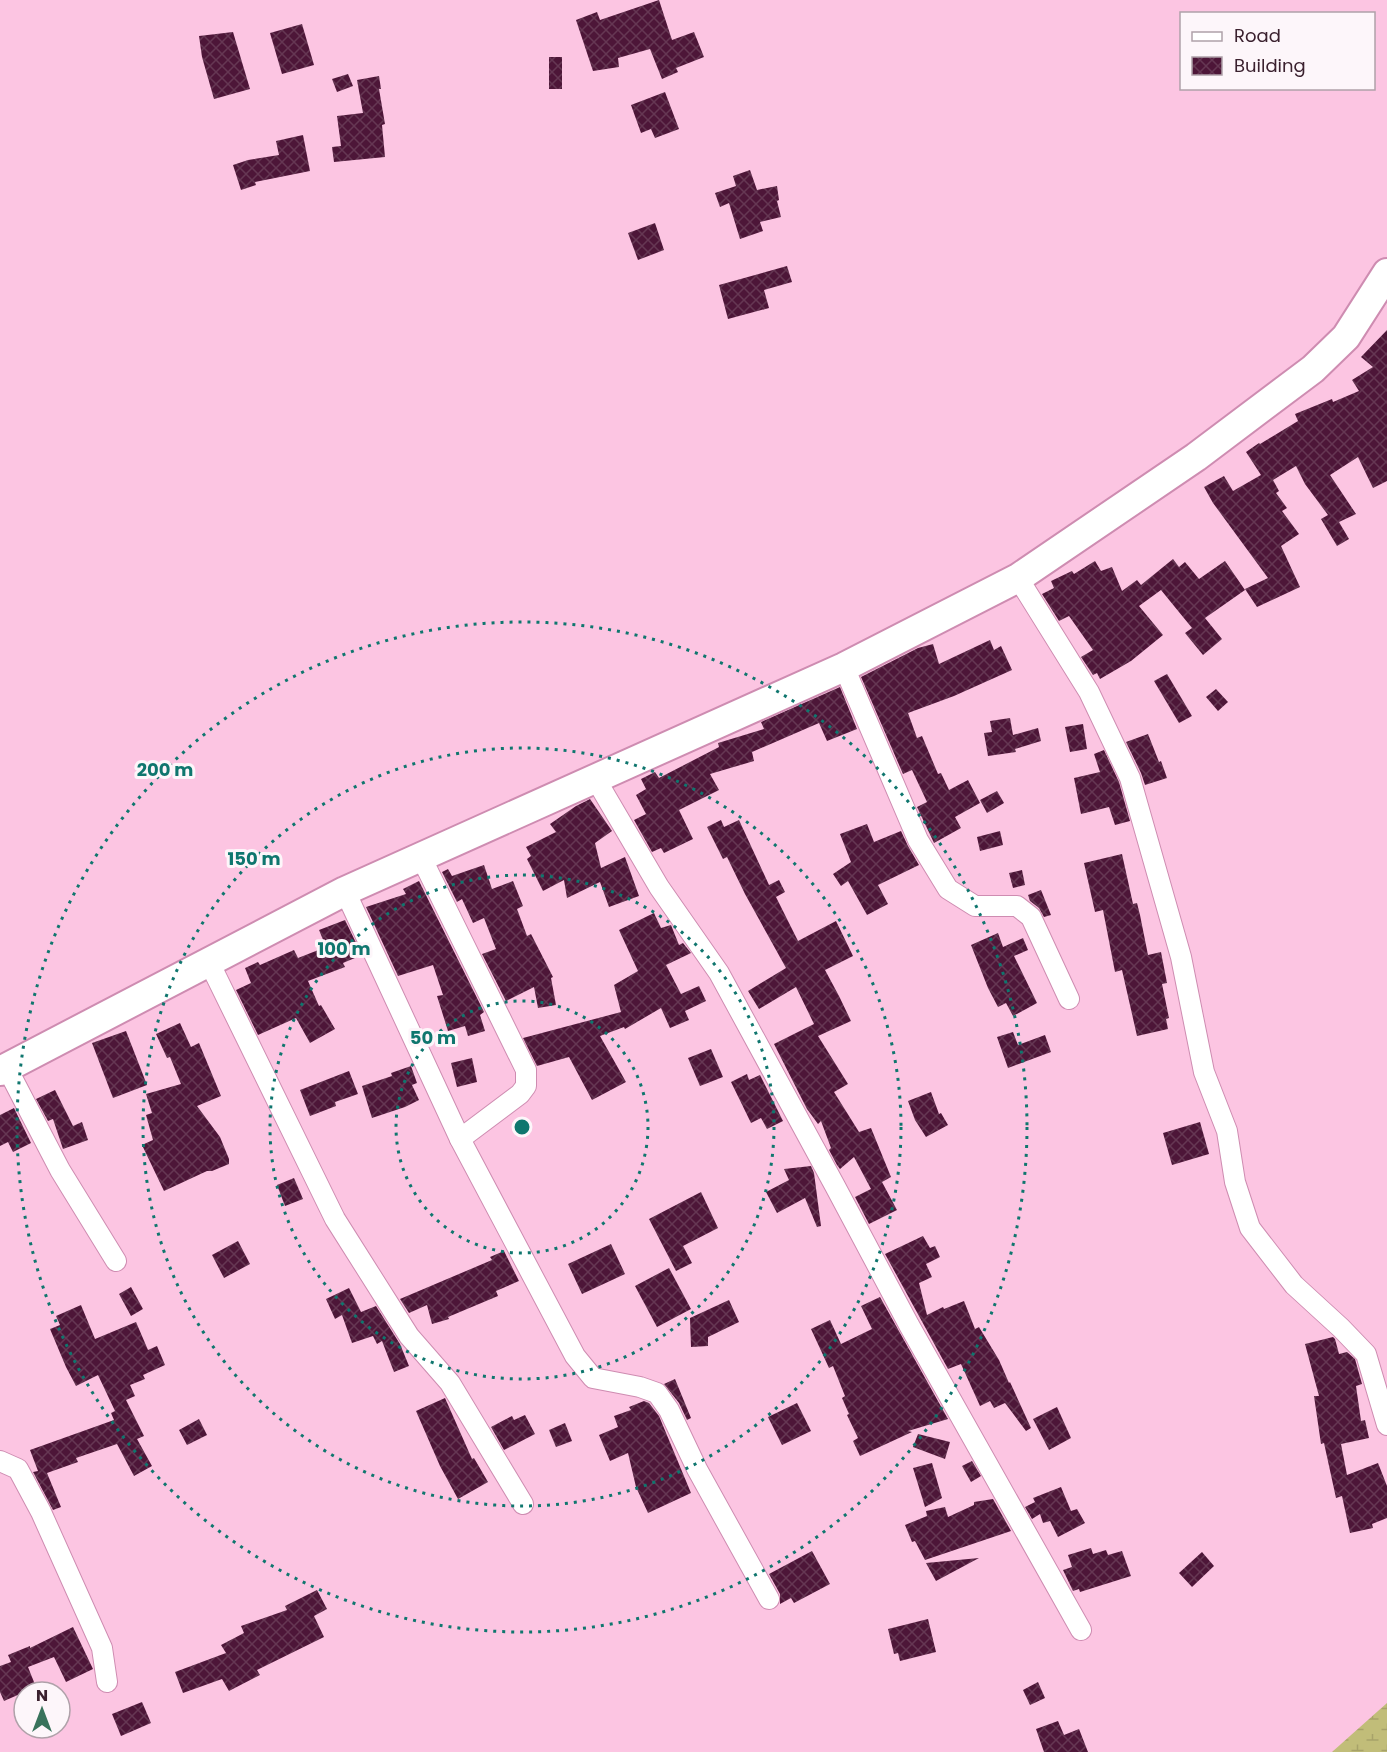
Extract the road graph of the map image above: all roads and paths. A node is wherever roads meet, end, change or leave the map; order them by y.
1 (1387, 273) edge
2 (1018, 578) junction
3 (844, 667) junction
4 (595, 778) junction
5 (421, 857) junction
6 (345, 891) junction
7 (209, 962) junction
8 (1069, 999) dead end
9 (4, 1069) edge
10 (460, 1139) junction
11 (116, 1261) dead end
12 (1387, 1425) edge
13 (0, 1461) edge
14 (523, 1504) dead end
15 (769, 1599) dead end
16 (1081, 1630) dead end
17 (107, 1682) dead end

1 - 2 street
2 - 3 street
2 - 12 street
3 - 4 street
3 - 8 street
4 - 5 street
4 - 16 street
5 - 6 street
5 - 10 street
6 - 7 street
6 - 10 street
7 - 9 street
7 - 14 street
9 - 11 street
10 - 15 street
13 - 17 street

